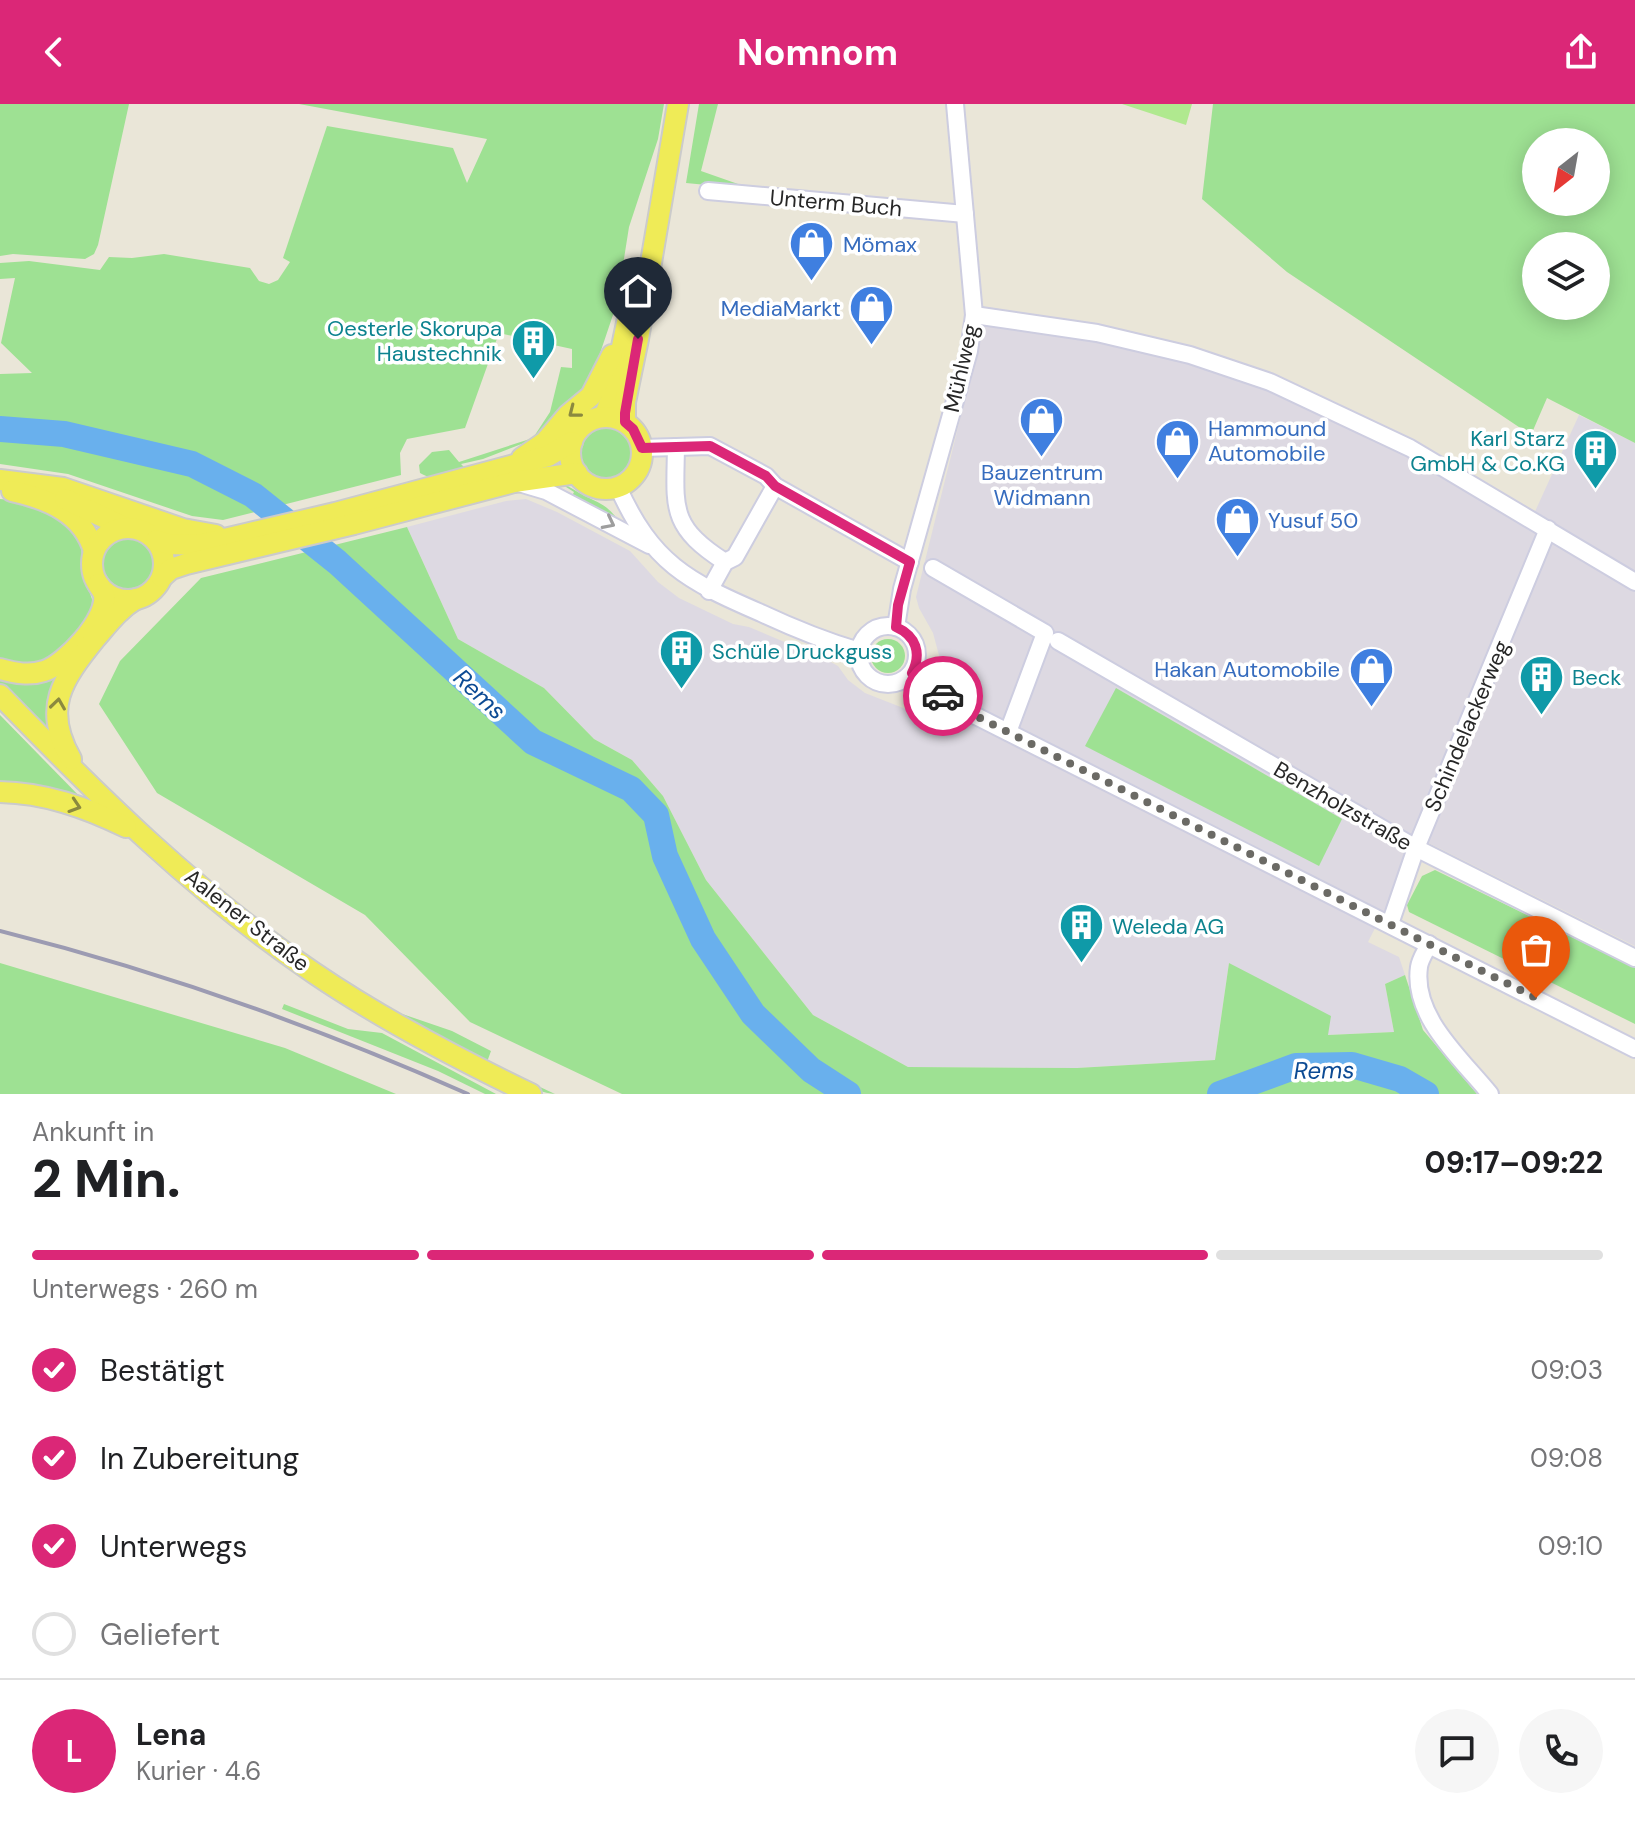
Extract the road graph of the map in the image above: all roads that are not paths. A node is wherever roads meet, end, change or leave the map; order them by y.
1 (678, 104) edge
2 (955, 104) edge
3 (708, 191) dead end
4 (658, 206) junction
5 (965, 214) junction
6 (974, 315) junction
7 (626, 322) junction
8 (604, 417) junction
9 (625, 422) junction
10 (572, 442) junction
11 (676, 447) junction
12 (642, 448) junction
13 (577, 473) junction
14 (511, 474) junction
15 (0, 480) edge
16 (25, 483) junction
17 (775, 486) junction
18 (618, 487) junction
19 (0, 490) edge
20 (126, 528) junction
21 (1548, 529) junction
22 (249, 539) junction
23 (156, 540) junction
24 (654, 547) junction
25 (94, 551) junction
26 (725, 562) junction
27 (910, 562) junction
28 (933, 568) dead end
29 (162, 577) junction
30 (1635, 582) edge
31 (98, 584) junction
32 (709, 591) junction
33 (136, 599) junction
34 (896, 627) junction
35 (1058, 641) dead end
36 (859, 651) junction
37 (0, 669) edge
38 (912, 673) junction
39 (0, 695) edge
40 (1008, 732) junction
41 (81, 776) junction
42 (0, 792) edge
43 (145, 837) junction
44 (1416, 848) junction
45 (1390, 924) junction
46 (1429, 944) junction
47 (1635, 958) edge
48 (1635, 1049) edge
49 (531, 1094) edge
50 (1490, 1094) edge

1 - 4 main road
2 - 5 street, Mühlweg
3 - 5 street, Unterm Buch
4 - 7 main road
4 - 9 main road
5 - 6 street, Mühlweg
6 - 21 street
6 - 27 street, Mühlweg
7 - 8 main road
7 -> 14 main road
8 - 9 main road
8 - 10 main road
9 - 12 main road
10 - 13 main road
10 - 14 main road
11 - 12 street
11 - 17 street
11 - 26 street
12 - 18 main road
13 - 14 main road
13 - 18 main road
14 - 22 main road
14 - 22 main road
14 -> 24 street
15 - 16 main road
16 - 20 main road
16 - 22 main road
17 - 26 street
17 - 27 street
18 - 24 street
19 - 25 main road
20 - 23 main road
20 - 25 main road
21 - 30 street
21 - 44 street, Schindelackerweg
22 - 23 main road
22 - 29 main road
23 - 29 main road
24 - 32 street
25 - 31 main road
26 - 32 street
27 - 34 street, Mühlweg
28 - 40 street
29 - 33 main road
31 - 33 main road
31 - 37 main road
32 - 36 street
41 -> 33 main road
34 - 36 street
34 - 38 street
35 - 44 street, Benzholzstraße
36 - 38 street
38 - 40 street
39 - 41 main road, Aalener Straße
40 - 45 street
41 - 43 main road, Aalener Straße
42 -> 43 main road
43 - 49 main road, Aalener Straße
44 - 45 street, Schindelackerweg
44 - 47 street, Benzholzstraße
45 - 46 street
46 - 48 street
46 - 50 street

